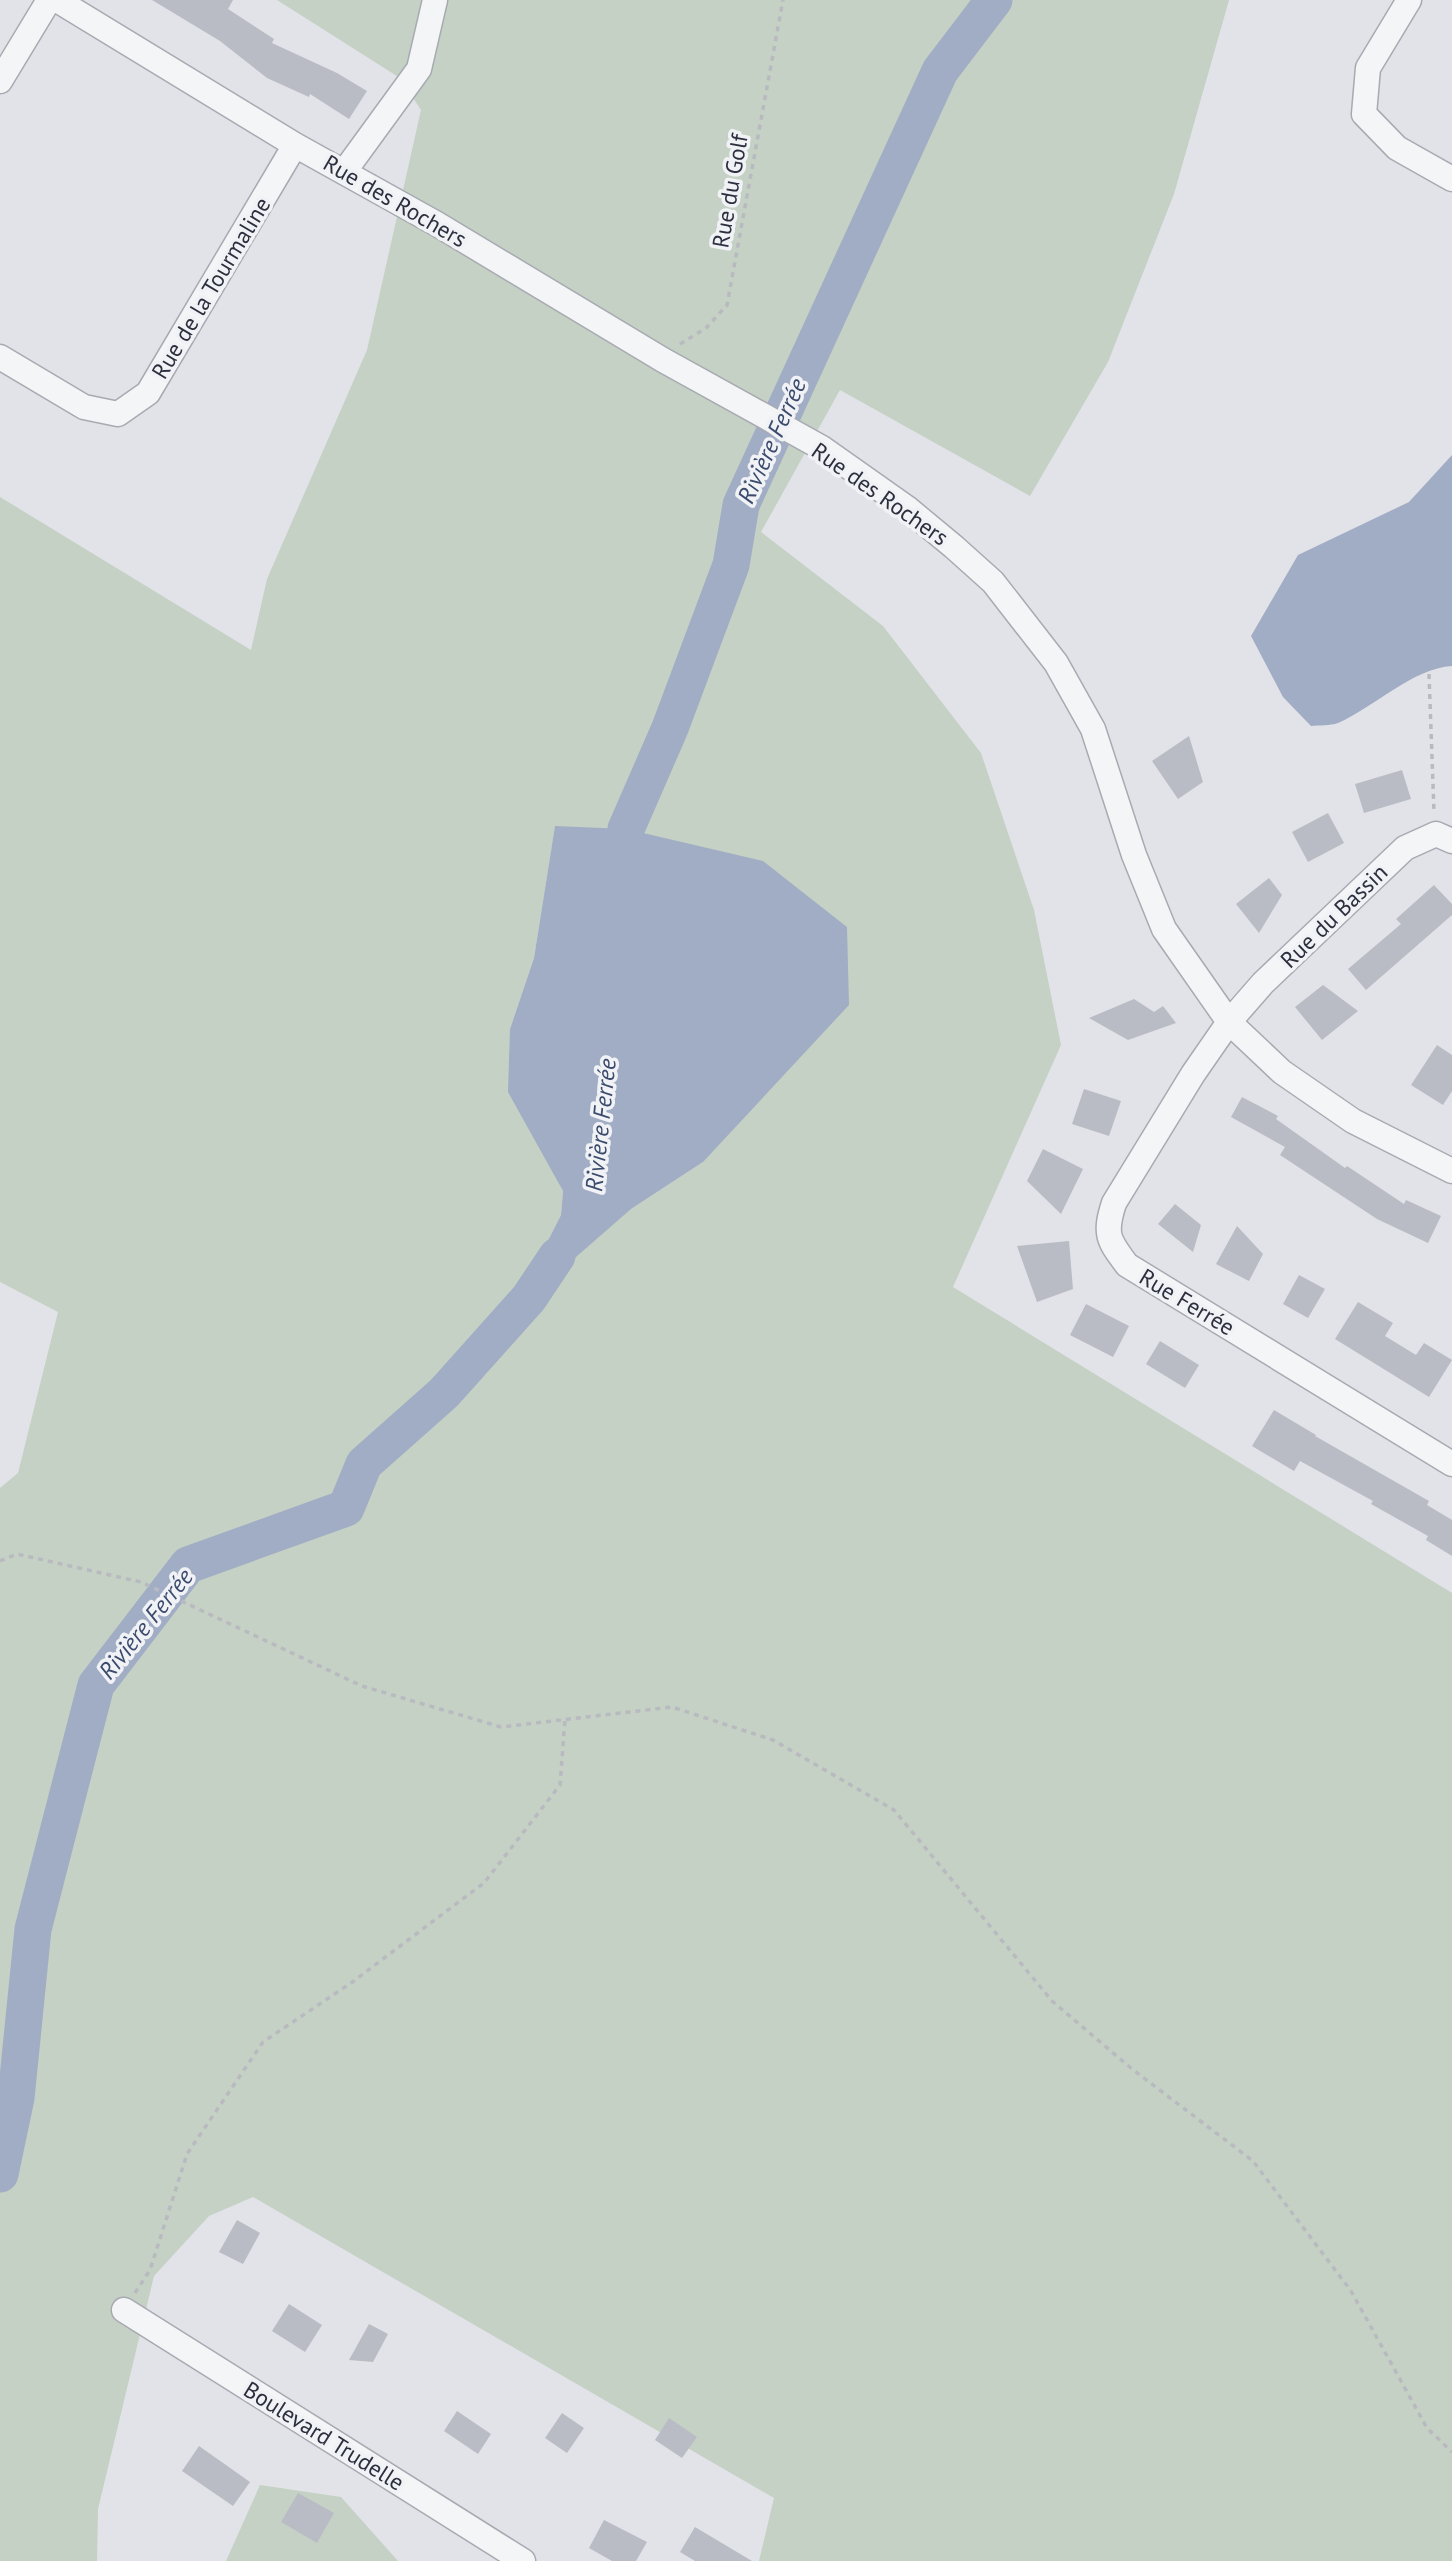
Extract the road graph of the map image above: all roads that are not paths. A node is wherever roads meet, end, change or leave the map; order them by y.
1 (49, 0) edge
2 (57, 0) edge
3 (435, 0) edge
4 (1409, 0) edge
5 (0, 81) edge
6 (295, 145) junction
7 (344, 172) junction
8 (1452, 179) edge
9 (0, 357) edge
10 (1444, 838) edge
11 (1229, 1023) junction
12 (1452, 1171) edge
13 (1452, 1464) edge
14 (124, 2310) road end
15 (523, 2561) edge

1 - 5 street
2 - 6 street, Rue des Rochers
3 - 7 street
4 - 8 street
6 - 7 street, Rue des Rochers
6 - 9 street, Rue de la Tourmaline
7 - 11 street, Rue des Rochers
10 - 11 street, Rue du Bassin
11 - 12 street, Rue des Rochers
11 - 13 street, Rue Ferrée
14 - 15 street, Boulevard Trudelle

